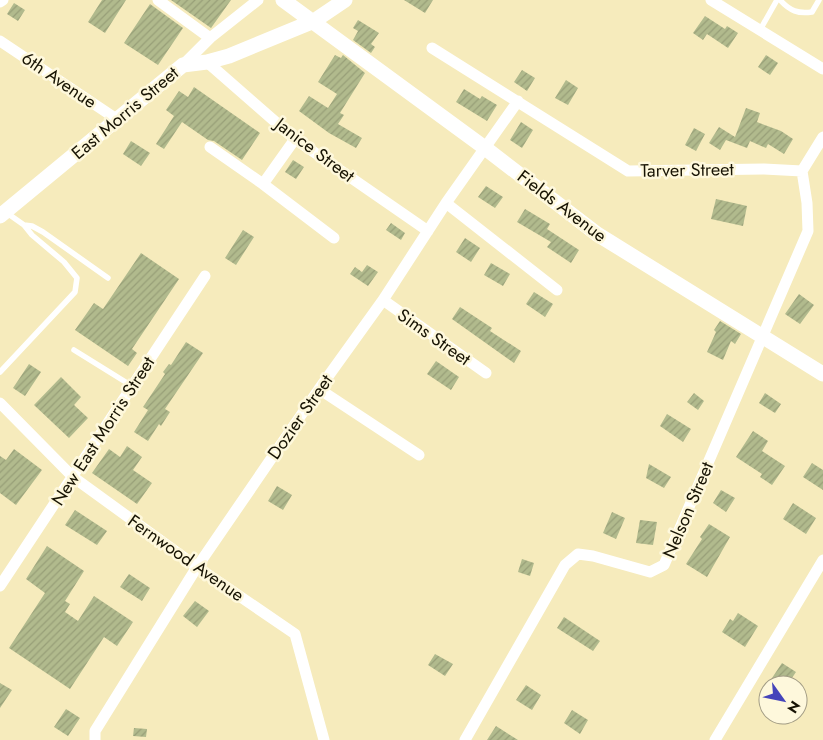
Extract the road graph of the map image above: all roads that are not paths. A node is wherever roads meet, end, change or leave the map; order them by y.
1 (158, 0) edge
2 (258, 0) edge
3 (283, 0) edge
4 (345, 0) edge
5 (711, 0) edge
6 (778, 0) edge
7 (819, 0) edge
8 (314, 21) junction
9 (760, 30) junction
10 (210, 38) junction
11 (0, 40) edge
12 (432, 48) dead end
13 (207, 62) junction
14 (183, 65) junction
15 (823, 69) edge
16 (518, 101) junction
17 (118, 120) junction
18 (823, 137) edge
19 (295, 139) junction
20 (210, 147) dead end
21 (485, 148) junction
22 (802, 170) junction
23 (263, 184) junction
24 (446, 203) junction
25 (3, 214) edge
26 (24, 225) junction
27 (428, 231) junction
28 (334, 238) dead end
29 (205, 276) dead end
30 (108, 278) dead end
31 (558, 290) dead end
32 (382, 300) junction
33 (762, 336) junction
34 (74, 350) dead end
35 (0, 372) edge
36 (486, 373) dead end
37 (823, 374) edge
38 (132, 386) junction
39 (319, 389) junction
40 (0, 403) edge
41 (419, 455) dead end
42 (73, 477) junction
43 (823, 560) edge
44 (197, 567) junction
45 (0, 586) edge
46 (95, 740) edge
47 (324, 740) edge
48 (465, 740) edge
49 (715, 740) edge

1 - 10 street
2 - 10 street
3 - 8 street, Fields Avenue
4 - 8 street, East Morris Street
5 - 9 street
6 - 7 lane
6 - 9 lane
8 - 13 street, East Morris Street
8 - 21 street, Fields Avenue
9 - 15 street
10 - 14 street
11 - 17 street, 6th Avenue
12 - 16 street, Tarver Street
13 - 14 street, East Morris Street
13 - 19 street, Janice Street
14 - 17 street, East Morris Street
16 - 21 street, Dozier Street
16 - 22 street, Tarver Street
17 - 25 street, East Morris Street
18 - 22 street
19 - 23 street
19 - 27 street, Janice Street
20 - 23 street
21 - 24 street, Dozier Street
21 - 33 street, Fields Avenue
22 - 33 street
23 - 28 street
24 - 27 street, Dozier Street
24 - 31 street
25 - 26 lane
26 - 30 lane
26 - 35 lane
27 - 32 street, Dozier Street
29 - 38 street, New East Morris Street
32 - 36 street, Sims Street
32 - 39 street, Dozier Street
33 - 37 street, Fields Avenue
33 - 48 street, Nelson Street
34 - 38 lane
38 - 42 street, New East Morris Street
39 - 41 street
39 - 44 street, Dozier Street
40 - 42 street, Fernwood Avenue
42 - 44 street, Fernwood Avenue
42 - 45 street, New East Morris Street
43 - 49 street
44 - 46 street, Dozier Street
44 - 47 street, Fernwood Avenue

